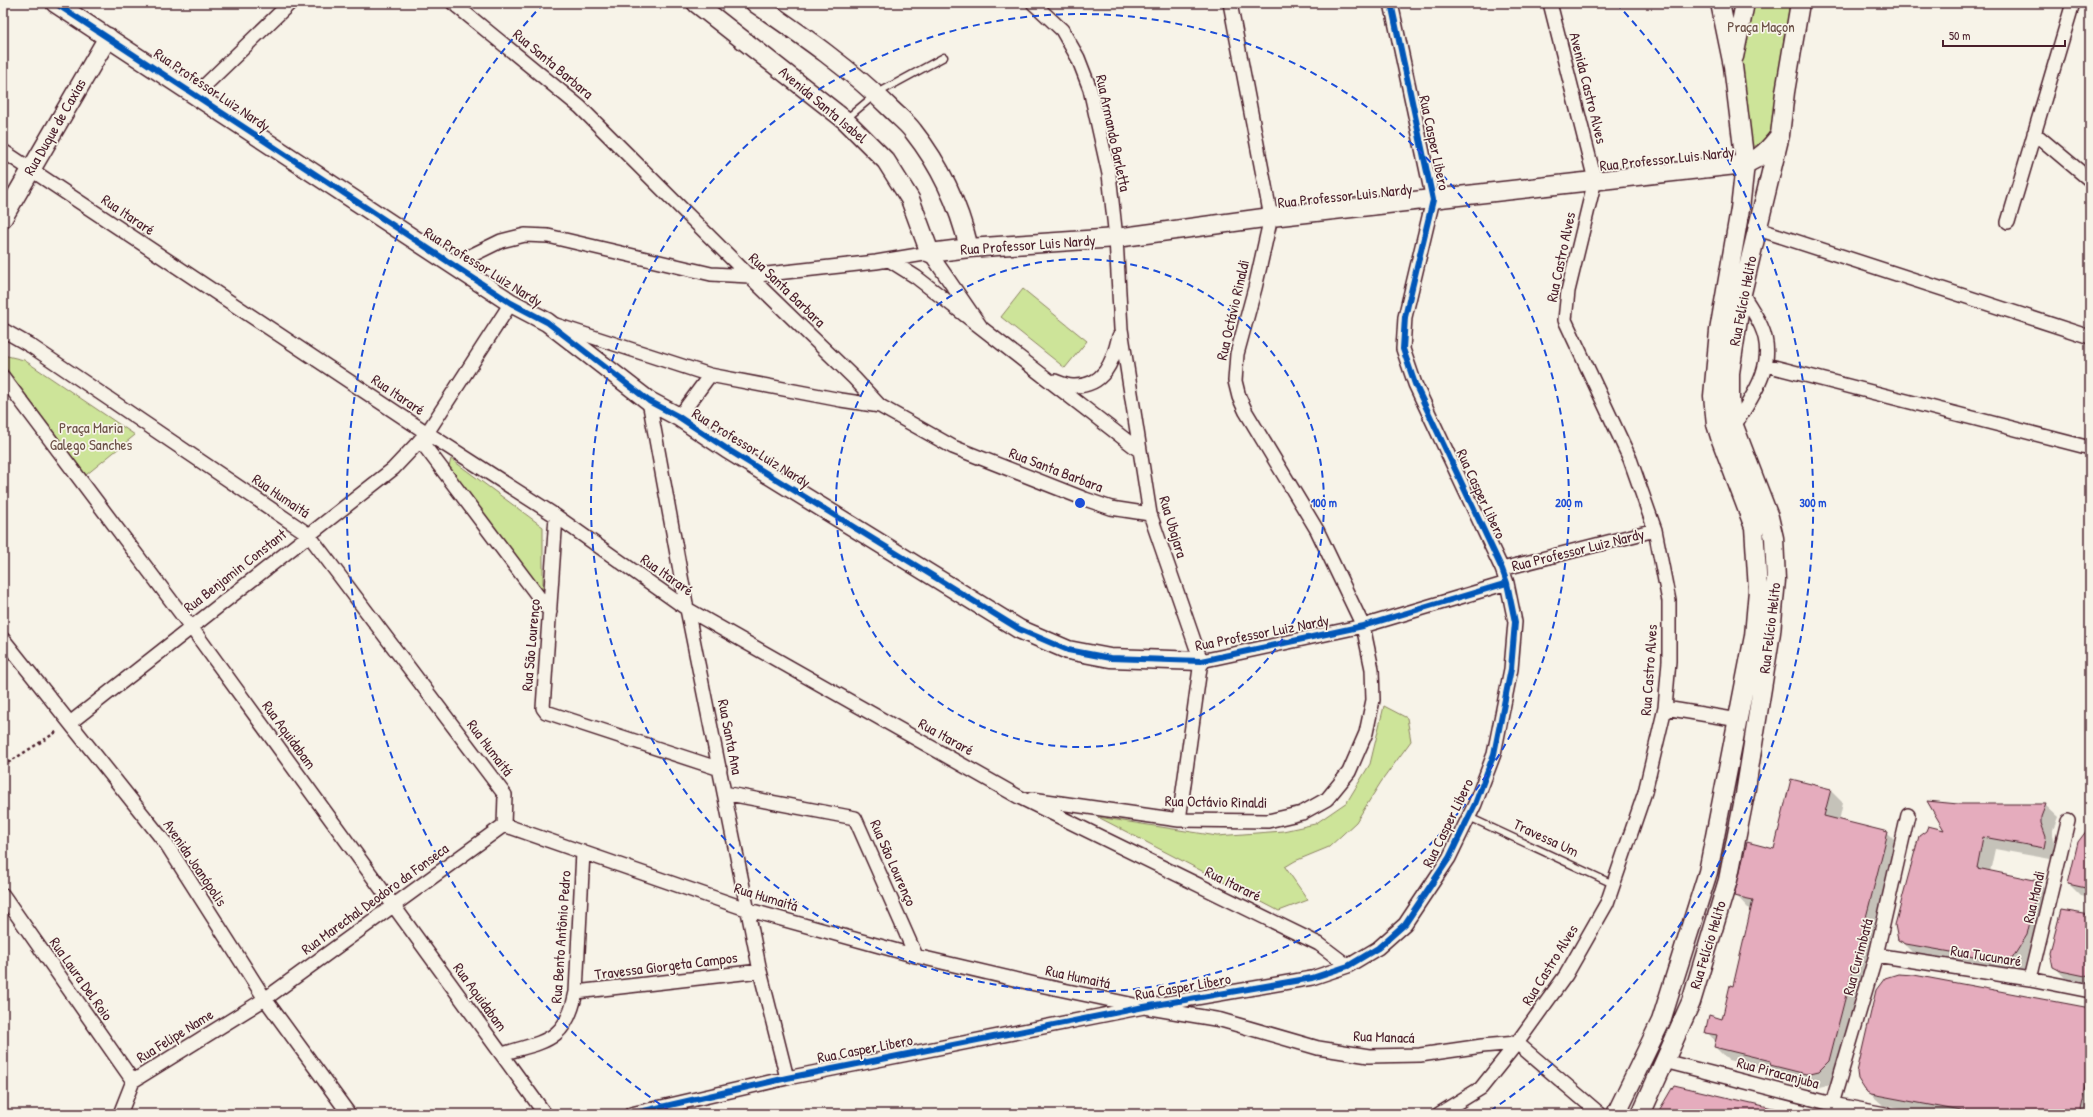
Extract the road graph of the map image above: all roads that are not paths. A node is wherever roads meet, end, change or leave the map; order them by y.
1 (55, 3) edge
2 (290, 3) edge
3 (453, 3) edge
4 (696, 3) edge
5 (755, 3) edge
6 (1033, 3) edge
7 (1230, 3) edge
8 (1391, 3) edge
9 (1550, 3) edge
10 (1720, 3) edge
11 (1745, 3) edge
12 (1800, 3) edge
13 (2073, 3) edge
14 (108, 37) junction
15 (944, 57) dead end
16 (1733, 66) junction
17 (876, 94) junction
18 (195, 95) junction
19 (845, 120) junction
20 (2034, 133) junction
21 (1780, 135) junction
22 (3, 151) edge
23 (1745, 164) junction
24 (30, 169) junction
25 (1595, 180) junction
26 (2090, 180) edge
27 (1433, 200) junction
28 (1271, 217) junction
29 (3, 218) edge
30 (2008, 222) dead end
31 (1758, 229) junction
32 (1116, 238) junction
33 (969, 248) junction
34 (930, 253) junction
35 (889, 260) junction
36 (454, 264) junction
37 (749, 276) junction
38 (1742, 293) junction
39 (510, 303) junction
40 (547, 322) junction
41 (981, 327) junction
42 (1121, 329) junction
43 (3, 330) edge
44 (2090, 337) edge
45 (1766, 365) junction
46 (710, 375) junction
47 (3, 377) edge
48 (1048, 378) junction
49 (649, 401) junction
50 (880, 406) junction
51 (679, 417) junction
52 (1734, 426) junction
53 (423, 437) junction
54 (2090, 448) edge
55 (1140, 451) junction
56 (1150, 514) junction
57 (556, 516) junction
58 (1655, 530) junction
59 (308, 534) junction
60 (1502, 569) junction
61 (1507, 583) junction
62 (687, 610) junction
63 (550, 612) junction
64 (1363, 626) junction
65 (191, 627) junction
66 (3, 639) edge
67 (1201, 661) junction
68 (1665, 708) junction
69 (1739, 720) junction
70 (70, 723) junction
71 (720, 769) junction
72 (724, 793) junction
73 (1019, 797) junction
74 (1908, 815) dead end
75 (1469, 816) junction
76 (1179, 820) junction
77 (2068, 821) dead end
78 (504, 825) junction
79 (583, 852) junction
80 (1613, 884) junction
81 (3, 896) edge
82 (394, 905) junction
83 (749, 910) junction
84 (1876, 954) junction
85 (916, 956) junction
86 (1348, 966) junction
87 (760, 971) junction
88 (2030, 979) junction
89 (2090, 991) edge
90 (576, 992) junction
91 (264, 999) junction
92 (1144, 1007) junction
93 (1518, 1043) junction
94 (502, 1054) junction
95 (1664, 1061) junction
96 (787, 1078) junction
97 (133, 1081) junction
98 (1832, 1104) junction
99 (120, 1114) edge
100 (349, 1114) edge
101 (545, 1114) edge
102 (632, 1114) edge
103 (1439, 1114) edge
104 (1600, 1114) edge
105 (1616, 1114) edge
106 (1641, 1114) edge
107 (1884, 1114) edge

1 - 14 main road, Rua Professor Luiz Nardy
2 - 18 street
3 - 37 street, Rua Santa Barbara
4 - 19 main road, Avenida Santa Isabel
5 - 17 main road
6 - 32 street, Rua Armando Barletta
7 - 28 street, Rua Octávio Rinaldi
8 - 27 street, Rua Casper Libero
9 - 25 street, Avenida Castro Alves
10 - 16 main road
11 - 16 main road
12 - 21 main road
13 - 20 street
14 - 18 main road, Rua Professor Luiz Nardy
14 - 24 main road, Rua Duque de Caxias
15 - 17 lane
16 - 23 main road
17 - 19 lane
17 - 33 main road
18 - 36 main road, Rua Professor Luiz Nardy
19 - 34 main road, Avenida Santa Isabel
20 - 26 street
20 - 30 street
21 - 23 main road, Rua Professor Luis Nardy
21 - 31 main road, Rua Felício Helito
22 - 24 street, Rua Itararé
23 - 25 main road, Rua Professor Luis Nardy
23 - 69 main road, Rua Felício Helito
24 - 29 main road, Rua Duque de Caxias
24 - 53 street, Rua Itararé
25 - 27 main road, Rua Professor Luis Nardy
25 - 58 street, Rua Castro Alves
27 - 28 main road, Rua Professor Luis Nardy
27 - 60 street, Rua Casper Libero
28 - 32 main road, Rua Professor Luis Nardy
28 - 64 street, Rua Octávio Rinaldi
31 - 38 main road, Rua Felício Helito
31 - 44 street
32 - 33 main road, Rua Professor Luis Nardy
32 - 42 street, Rua Ubajara
33 - 34 main road, Rua Professor Luis Nardy
34 - 35 street
34 - 41 street
35 - 37 street
35 - 41 street
36 - 37 street
36 - 39 main road, Rua Professor Luiz Nardy
37 - 50 street, Rua Santa Barbara
38 - 45 street
38 - 52 main road, Rua Felício Helito
39 - 40 main road, Rua Professor Luiz Nardy
39 - 53 street, Rua Benjamin Constant
40 - 46 street
40 - 49 main road, Rua Professor Luiz Nardy
41 - 48 street
42 - 48 street
42 - 55 street, Rua Ubajara
43 - 59 street, Rua Humaitá
45 - 52 street
45 - 54 street
46 - 50 street
46 - 51 street
47 - 65 street, Rua Aquidabam
48 - 55 street
49 - 51 main road, Rua Professor Luiz Nardy
49 - 62 street, Rua Santa Ana
50 - 56 street, Rua Santa Barbara
51 - 67 main road, Rua Professor Luiz Nardy
52 - 95 main road, Rua Felício Helito
53 - 57 street, Rua Itararé
53 - 59 street, Rua Benjamin Constant
53 - 63 street
55 - 56 street, Rua Ubajara
56 - 67 street, Rua Ubajara
57 - 62 street, Rua Itararé
57 - 63 street, Rua São Lourenço
58 - 60 street, Rua Professor Luiz Nardy
58 - 68 street, Rua Castro Alves
59 - 65 street, Rua Benjamin Constant
59 - 78 street, Rua Humaitá
60 - 61 street, Rua Casper Libero
61 - 64 street, Rua Professor Luiz Nardy
61 - 75 street, Rua Casper Libero
62 - 71 street, Rua Santa Ana
62 - 73 street, Rua Itararé
63 - 71 street, Rua São Lourenço
64 - 67 street, Rua Professor Luiz Nardy
64 - 76 street, Rua Octávio Rinaldi
65 - 70 street, Rua Benjamin Constant
65 - 82 street, Rua Aquidabam
66 - 70 street, Avenida Joanópolis
67 - 76 street, Rua Ubajara
68 - 69 street
68 - 80 street, Rua Castro Alves
69 - 105 main road, Rua Felício Helito
70 - 91 street, Avenida Joanópolis
71 - 72 street, Rua Santa Ana
72 - 83 street, Rua Santa Ana
72 - 85 street, Rua São Lourenço
73 - 76 street, Rua Octávio Rinaldi
73 - 86 street, Rua Itararé
74 - 84 street, Rua Curimbatá
75 - 80 lane, Travessa Um
75 - 86 street, Rua Casper Libero
77 - 88 street, Rua Mandi
78 - 79 street, Rua Humaitá
78 - 82 street, Rua Marechal Deodoro da Fonseca
79 - 83 street, Rua Humaitá
79 - 90 street, Rua Bento Antônio Pedro
80 - 93 street, Rua Castro Alves
81 - 97 street, Rua Laura Del Roio
82 - 91 street, Rua Marechal Deodoro da Fonseca
82 - 94 street, Rua Aquidabam
83 - 85 street, Rua Humaitá
83 - 87 street, Rua Santa Ana
84 - 88 street, Rua Tucunaré
84 - 98 street, Rua Curimbatá
85 - 92 street, Rua Humaitá
86 - 92 street, Rua Casper Libero
87 - 90 street, Travessa Giorgeta Campos
87 - 96 street, Rua Santa Ana
88 - 89 street, Rua Tucunaré
90 - 94 street, Rua Bento Antônio Pedro
91 - 97 street, Rua Felipe Name
91 - 100 street, Avenida Joanópolis
92 - 93 street, Rua Manacá
92 - 96 street, Rua Casper Libero
93 - 103 street, Rua Castro Alves
93 - 104 street
94 - 101 street, Rua Aquidabam
95 - 98 street, Rua Piracanjuba
95 - 106 main road, Rua Felício Helito
96 - 102 street, Rua Casper Libero
97 - 99 street, Rua Felipe Name
98 - 107 street, Rua Piracanjuba

